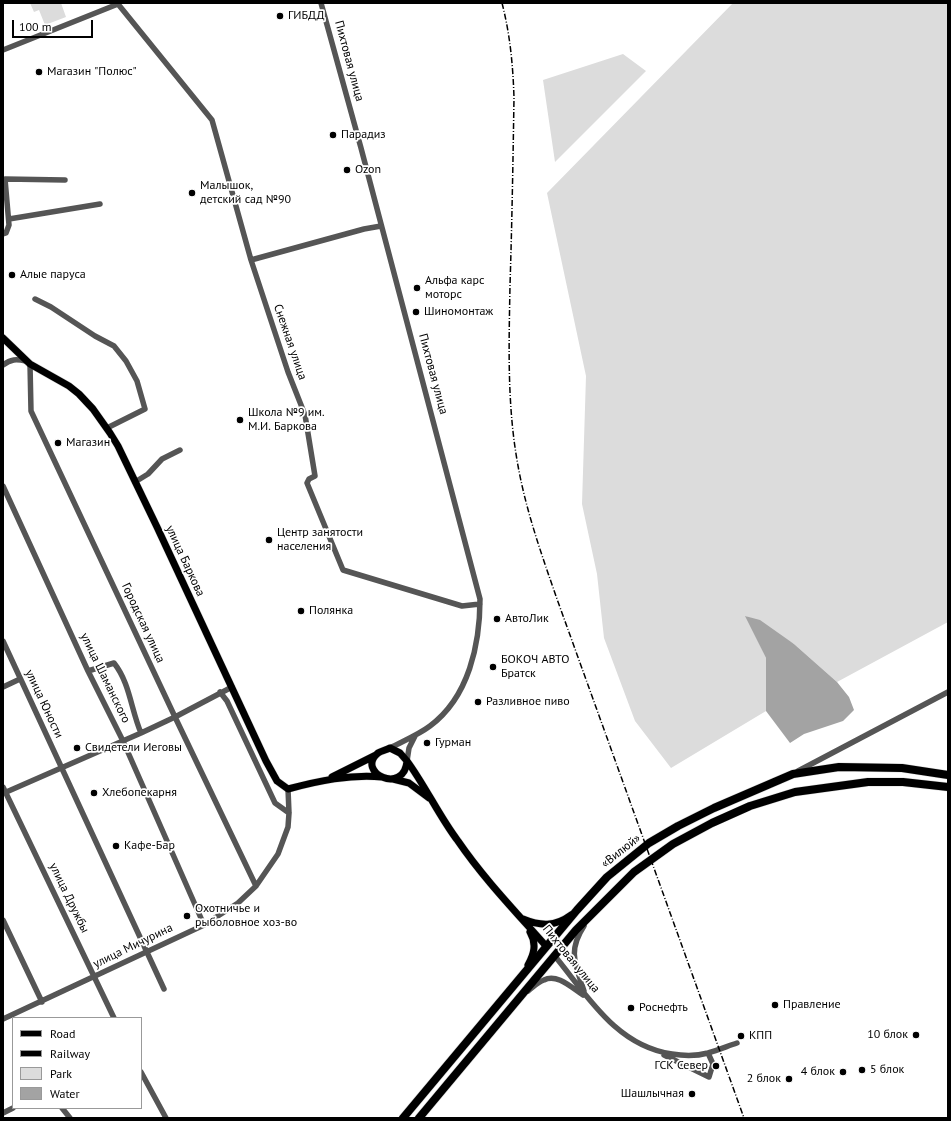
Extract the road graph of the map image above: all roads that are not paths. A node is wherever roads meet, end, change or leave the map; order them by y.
1 (321, 3) edge
2 (3, 50) edge
3 (65, 180) dead end
4 (100, 204) dead end
5 (8, 220) junction
6 (382, 226) junction
7 (3, 234) edge
8 (251, 260) junction
9 (35, 299) dead end
10 (3, 338) edge
11 (28, 363) junction
12 (3, 365) edge
13 (107, 428) junction
14 (180, 450) dead end
15 (135, 482) junction
16 (3, 486) edge
17 (480, 604) junction
18 (3, 641) edge
19 (88, 671) junction
20 (20, 679) junction
21 (3, 687) edge
22 (232, 687) junction
23 (220, 692) junction
24 (947, 693) edge
25 (175, 717) junction
26 (141, 733) junction
27 (417, 734) junction
28 (123, 741) junction
29 (390, 748) junction
30 (378, 753) junction
31 (407, 761) junction
32 (62, 768) junction
33 (793, 774) junction
34 (948, 776) edge
35 (382, 777) junction
36 (392, 778) junction
37 (328, 780) junction
38 (948, 787) edge
39 (288, 789) junction
40 (4, 791) edge
41 (432, 801) junction
42 (289, 813) junction
43 (256, 886) junction
44 (577, 910) junction
45 (519, 917) junction
46 (589, 917) junction
47 (3, 920) edge
48 (204, 925) junction
49 (546, 946) junction
50 (148, 951) junction
51 (554, 955) junction
52 (523, 974) junction
53 (95, 977) junction
54 (164, 989) dead end
55 (586, 997) junction
56 (518, 999) junction
57 (42, 1002) junction
58 (114, 1017) edge
59 (3, 1019) edge
60 (737, 1043) dead end
61 (659, 1052) junction
62 (708, 1053) junction
63 (142, 1074) edge
64 (12, 1108) edge
65 (63, 1109) edge
66 (3, 1113) edge
67 (70, 1118) edge
68 (166, 1118) edge
69 (403, 1118) edge
70 (419, 1118) edge

1 - 6 street, Пихтовая улица
2 - 8 street, Снежная улица
3 - 5 street
4 - 5 street
5 - 7 street
6 - 8 street
6 - 17 street, Пихтовая улица
8 - 17 street, Снежная улица
9 - 13 street
10 - 11 main road, улица Баркова
11 - 12 street
11 - 13 main road, улица Баркова
11 - 25 street, Городская улица
13 - 15 main road, улица Баркова
14 - 15 street
15 - 22 main road, улица Баркова
16 - 19 street, улица Шаманского
17 - 27 street, Пихтовая улица
18 - 20 street, улица Юности
19 - 26 street
19 - 28 street, улица Шаманского
20 - 21 street
20 - 32 street, улица Юности
22 - 23 street
22 - 39 main road, улица Баркова
23 - 25 street
23 - 42 street
24 - 33 street
25 - 26 street
25 - 43 street, Городская улица
26 - 28 street
27 - 29 street, Пихтовая улица
27 - 31 street, Пихтовая улица
28 - 32 street
28 - 48 street, улица Шаманского
29 - 30 main road
29 - 31 main road
30 - 35 main road
30 - 37 main road
31 - 36 main road
31 - 41 main road, Пихтовая улица
32 - 40 street
32 - 50 street, улица Юности
33 - 34 highway, «Вилюй»
33 - 44 highway, «Вилюй»
35 - 36 main road
35 - 37 main road
36 - 41 main road, Пихтовая улица
37 - 39 main road
38 - 46 highway, «Вилюй»
39 - 42 street, улица Мичурина
40 - 53 street, улица Дружбы
41 - 45 main road, Пихтовая улица
42 - 43 street, улица Мичурина
43 - 48 street, улица Мичурина
44 - 45 main road
44 - 49 highway, «Вилюй»
45 - 49 main road, Пихтовая улица
45 - 52 main road
46 - 51 highway, «Вилюй»
46 - 55 street
47 - 57 street
48 - 50 street, улица Мичурина
49 - 51 highway, Пихтовая улица
49 - 52 highway, «Вилюй»
50 - 53 street, улица Мичурина
50 - 54 street, улица Юности
51 - 55 street, Пихтовая улица
51 - 56 highway, «Вилюй»
52 - 69 highway, «Вилюй»
53 - 57 street, улица Мичурина
53 - 58 street, улица Дружбы
55 - 56 street
55 - 61 street, Пихтовая улица
56 - 70 highway, «Вилюй»
57 - 59 street, улица Мичурина
60 - 62 street, Пихтовая улица
61 - 62 street, Пихтовая улица
61 - 62 street
63 - 68 street
64 - 66 street
65 - 67 street

